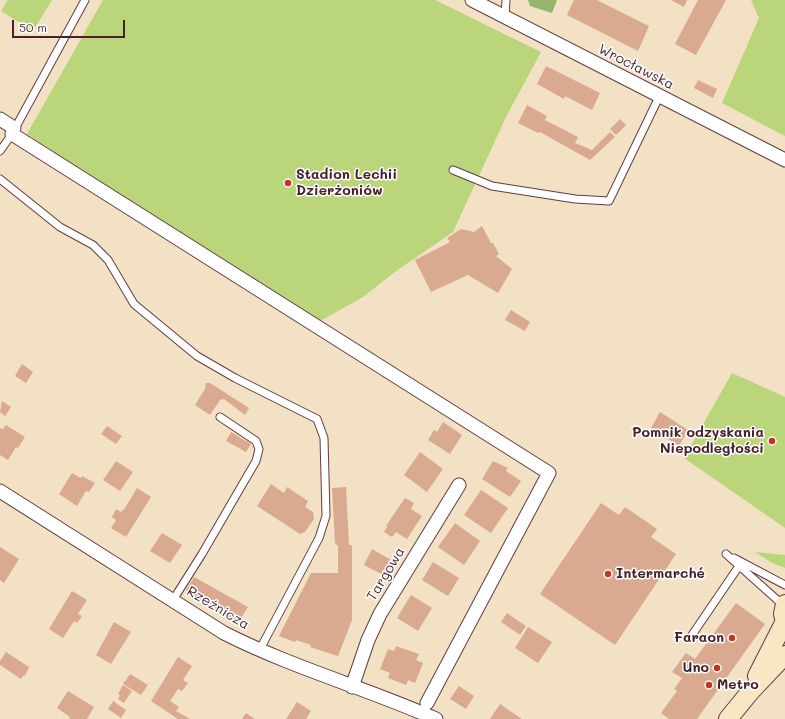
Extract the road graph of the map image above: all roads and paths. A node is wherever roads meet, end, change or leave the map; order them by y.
1 (85, 0) edge
2 (506, 0) edge
3 (480, 2) edge
4 (505, 16) junction
5 (659, 97) junction
6 (0, 119) edge
7 (13, 131) junction
8 (0, 151) edge
9 (785, 160) edge
10 (452, 170) dead end
11 (0, 179) edge
12 (220, 417) dead end
13 (459, 485) dead end
14 (0, 491) edge
15 (739, 566) junction
16 (785, 585) edge
17 (173, 600) junction
18 (785, 613) edge
19 (692, 635) dead end
20 (259, 651) junction
21 (785, 655) edge
22 (352, 687) junction
23 (750, 692) junction
24 (427, 703) dead end
25 (436, 719) edge
26 (728, 719) edge

1 - 7 lane
2 - 4 lane
3 - 4 street, Wrocławska
4 - 5 street, Wrocławska
5 - 9 street, Wrocławska
5 - 10 lane
6 - 7 street
7 - 8 lane
7 - 24 street
11 - 20 lane
12 - 17 lane
13 - 22 street, Targowa
14 - 17 street, Rzeźnicza
15 - 16 lane
15 - 18 lane
15 - 19 lane
17 - 20 street, Rzeźnicza
18 - 23 street
20 - 22 street, Rzeźnicza
21 - 23 street
22 - 25 street, Rzeźnicza
23 - 26 street

